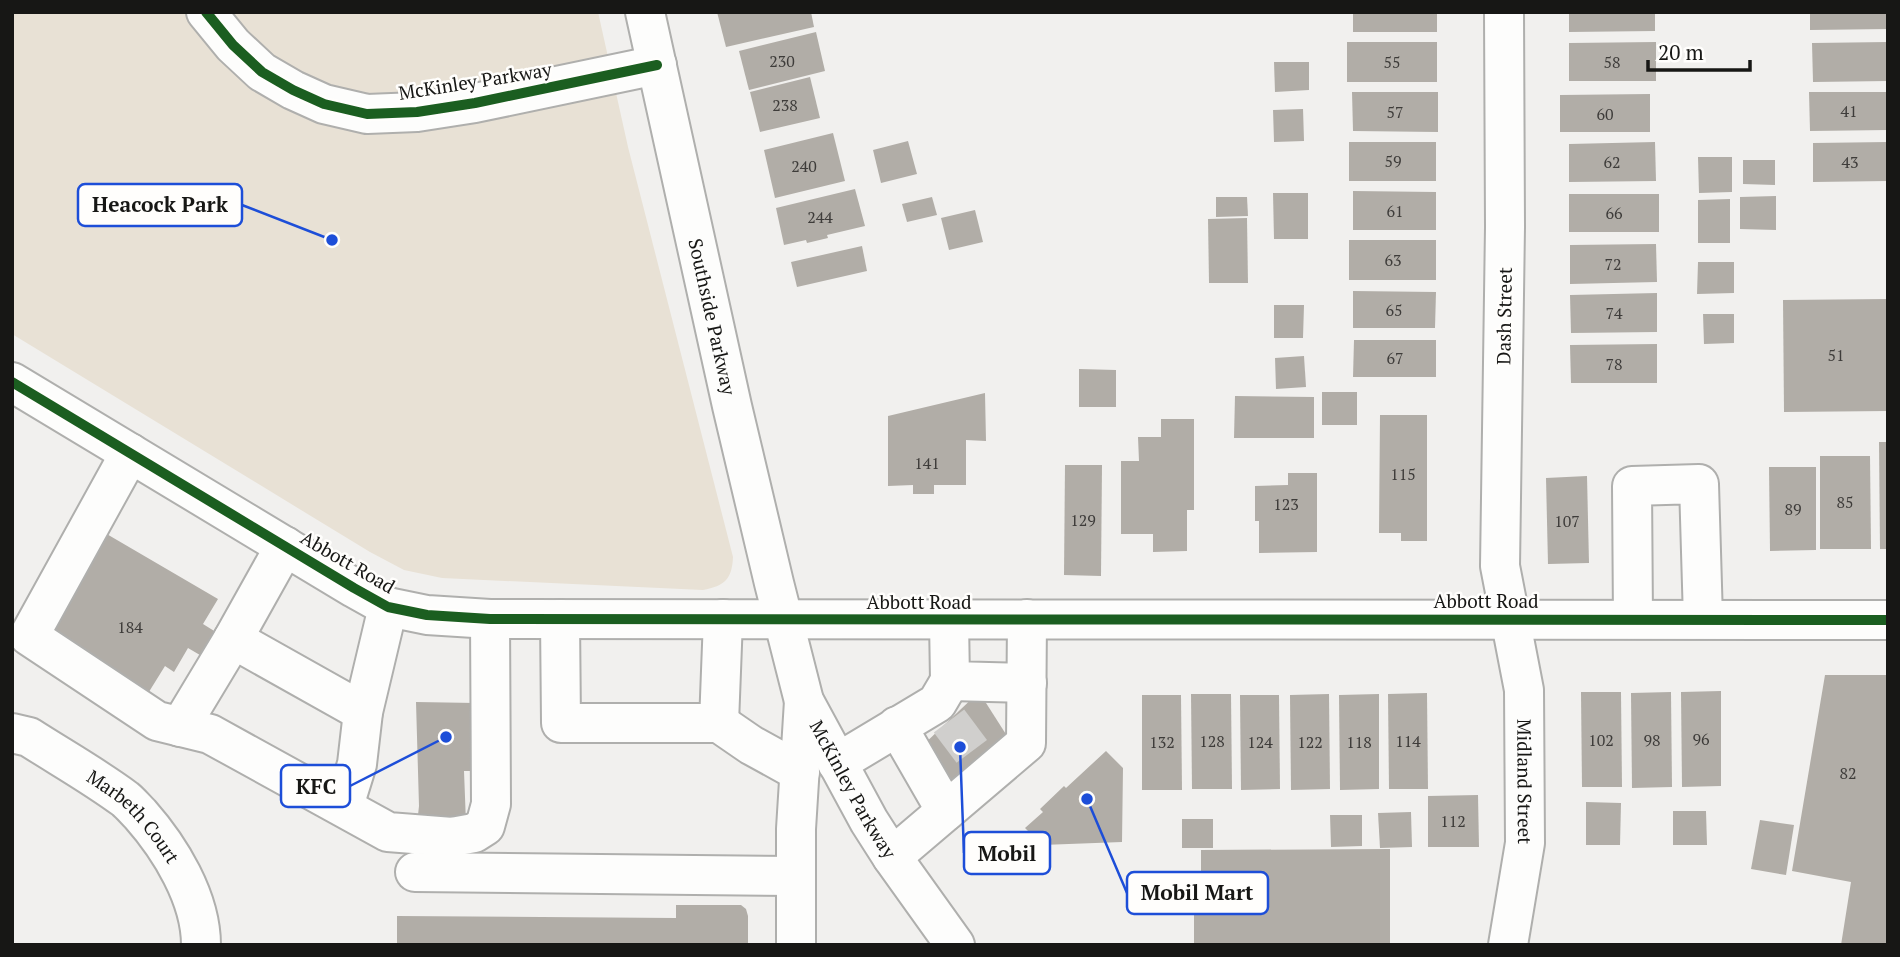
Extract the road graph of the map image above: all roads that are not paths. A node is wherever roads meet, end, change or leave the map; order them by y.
1 (206, 12) edge
2 (645, 12) edge
3 (1504, 12) edge
4 (657, 65) junction
5 (12, 382) edge
6 (130, 453) junction
7 (285, 546) junction
8 (388, 607) junction
9 (490, 619) junction
10 (560, 619) junction
11 (723, 619) junction
12 (1027, 619) junction
13 (1510, 619) junction
14 (1633, 619) junction
15 (1703, 619) junction
16 (783, 620) junction
17 (950, 620) junction
18 (1888, 620) edge
19 (233, 639) junction
20 (1027, 683) junction
21 (804, 701) junction
22 (945, 702) junction
23 (363, 712) junction
24 (719, 723) junction
25 (897, 726) junction
26 (180, 727) junction
27 (12, 733) edge
28 (836, 763) junction
29 (800, 772) junction
30 (344, 806) junction
31 (946, 811) junction
32 (892, 857) junction
33 (415, 872) dead end
34 (796, 876) junction
35 (201, 945) edge
36 (796, 945) edge
37 (954, 945) edge
38 (1508, 945) edge

1 - 4 street, McKinley Parkway
2 - 4 street, Southside Parkway
3 - 13 street, Dash Street
4 - 16 street, Southside Parkway
5 - 6 street, Abbott Road
6 - 7 street, Abbott Road
6 - 26 street
7 - 8 street, Abbott Road
7 - 19 street
8 - 9 street, Abbott Road
8 - 23 street
9 - 10 street, Abbott Road
9 - 30 street
10 - 11 street, Abbott Road
10 - 24 street
11 - 16 street, Abbott Road
11 - 24 street
12 - 13 street, Abbott Road
12 - 17 street, Abbott Road
12 - 20 street
13 - 14 street, Abbott Road
13 - 38 street, Midland Street
14 - 15 street, Abbott Road
14 - 15 street
15 - 18 street, Abbott Road
16 - 17 street, Abbott Road
16 - 21 street, McKinley Parkway
17 - 22 street
19 - 23 street
19 - 26 street
20 - 22 street
20 - 31 street
21 - 28 street, McKinley Parkway
21 - 29 street
22 - 25 street
23 - 30 street
24 - 29 street
25 - 28 street
25 - 31 street
26 - 30 street
27 - 35 street, Marbeth Court
28 - 32 street, McKinley Parkway
29 - 34 street
31 - 32 street
32 - 37 street, McKinley Parkway
33 - 34 street
34 - 36 street

